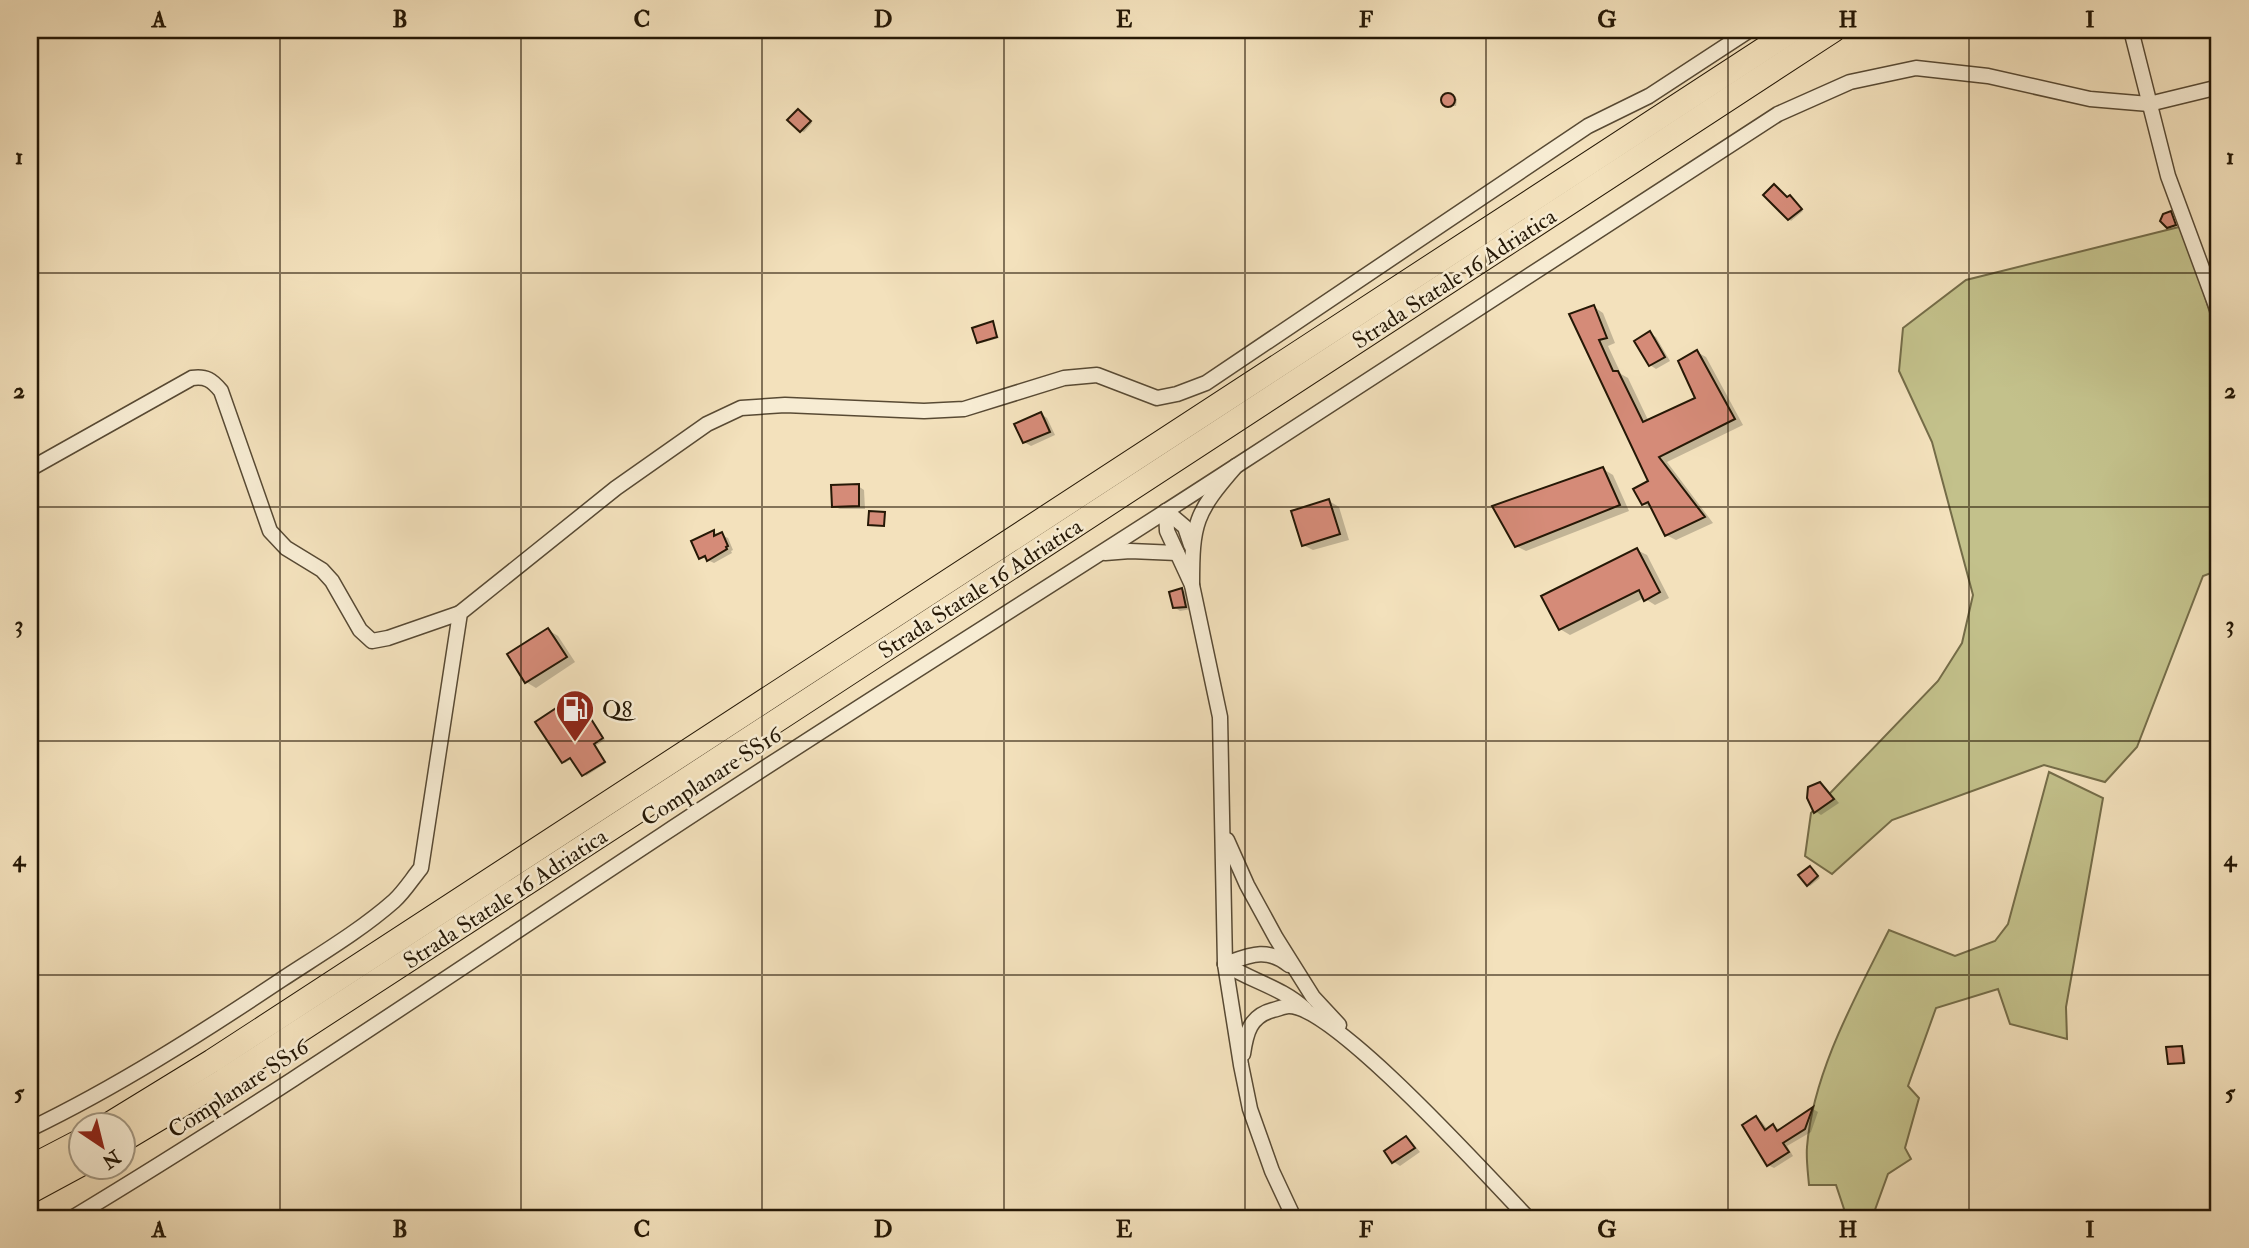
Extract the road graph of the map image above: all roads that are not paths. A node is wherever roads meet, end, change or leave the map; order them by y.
1 (1750, 30) edge
2 (1793, 30) edge
3 (1834, 30) edge
4 (2131, 30) edge
5 (2219, 87) edge
6 (2149, 104) junction
7 (2219, 314) edge
8 (1236, 466) junction
9 (30, 468) edge
10 (1167, 511) junction
11 (1185, 552) junction
12 (1101, 553) junction
13 (460, 613) junction
14 (1224, 833) junction
15 (1226, 964) junction
16 (1303, 981) junction
17 (1310, 1014) junction
18 (1368, 1057) junction
19 (1241, 1065) junction
20 (128, 1112) edge
21 (30, 1129) edge
22 (136, 1133) edge
23 (66, 1148) edge
24 (30, 1167) edge
25 (66, 1172) edge
26 (30, 1192) edge
27 (72, 1218) edge
28 (1294, 1218) edge
29 (1528, 1218) edge

1 - 13 street
2 - 20 highway, Strada Statale 16 Adriatica
3 - 22 highway, Strada Statale 16 Adriatica
4 - 6 street
5 - 6 street
6 - 7 street
6 - 8 street
8 - 10 street, Complanare SS16
8 - 11 street
9 - 13 street
10 - 11 street
10 - 12 street, Complanare SS16
11 - 12 street
11 - 14 street
12 - 27 street, Complanare SS16
13 - 21 street
14 - 15 street
14 - 16 street
15 - 16 street
15 - 17 street
15 - 19 street
16 - 18 street
17 - 18 street
17 - 19 street
18 - 29 street
19 - 28 street
23 - 24 highway
25 - 26 highway

